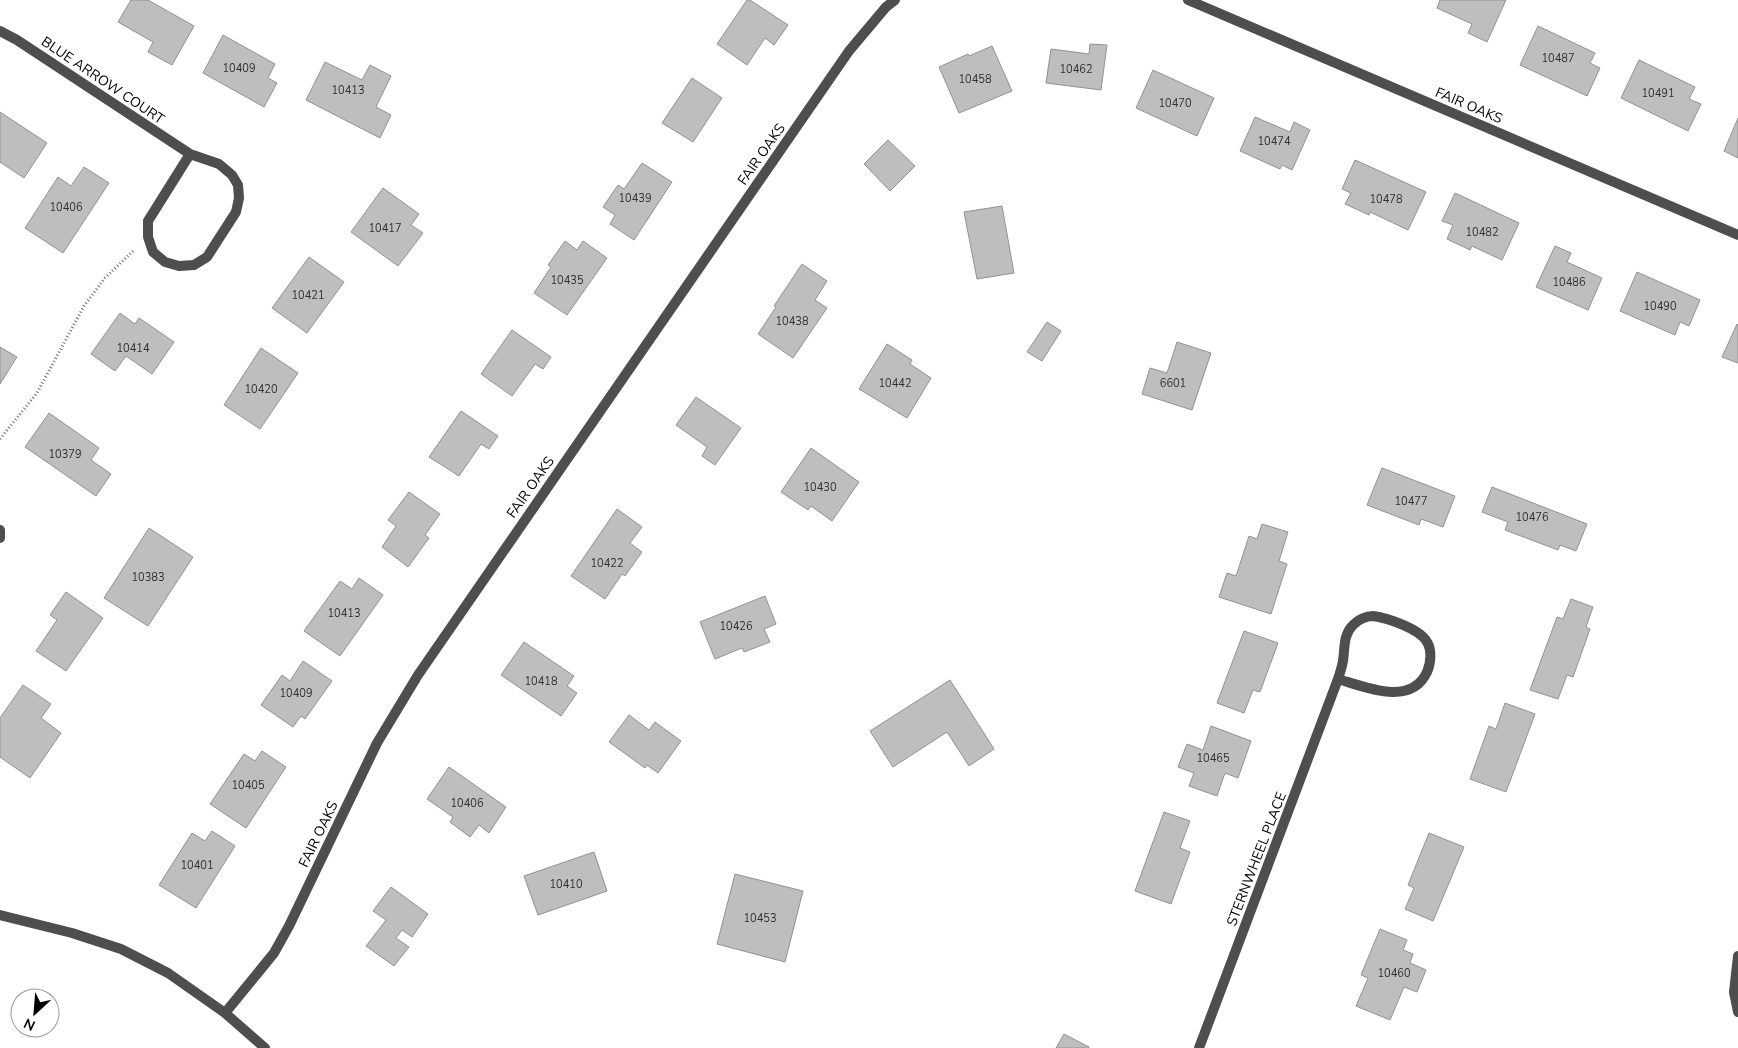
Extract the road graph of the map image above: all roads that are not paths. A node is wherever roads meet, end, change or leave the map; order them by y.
1 (895, 0) edge
2 (1188, 0) edge
3 (0, 31) edge
4 (190, 154) junction
5 (1738, 236) edge
6 (0, 530) edge
7 (0, 538) edge
8 (1338, 679) junction
9 (0, 915) edge
10 (1738, 956) edge
11 (1738, 1012) edge
12 (225, 1013) junction
13 (266, 1048) edge
14 (1199, 1048) edge

1 - 12 street, FAIR OAKS
2 - 5 street, FAIR OAKS
3 - 4 street, BLUE ARROW COURT
4 - 4 street, BLUE ARROW COURT
6 - 7 street
8 - 8 street, STERNWHEEL PLACE
8 - 14 street, STERNWHEEL PLACE
9 - 12 street
10 - 11 street
12 - 13 street

